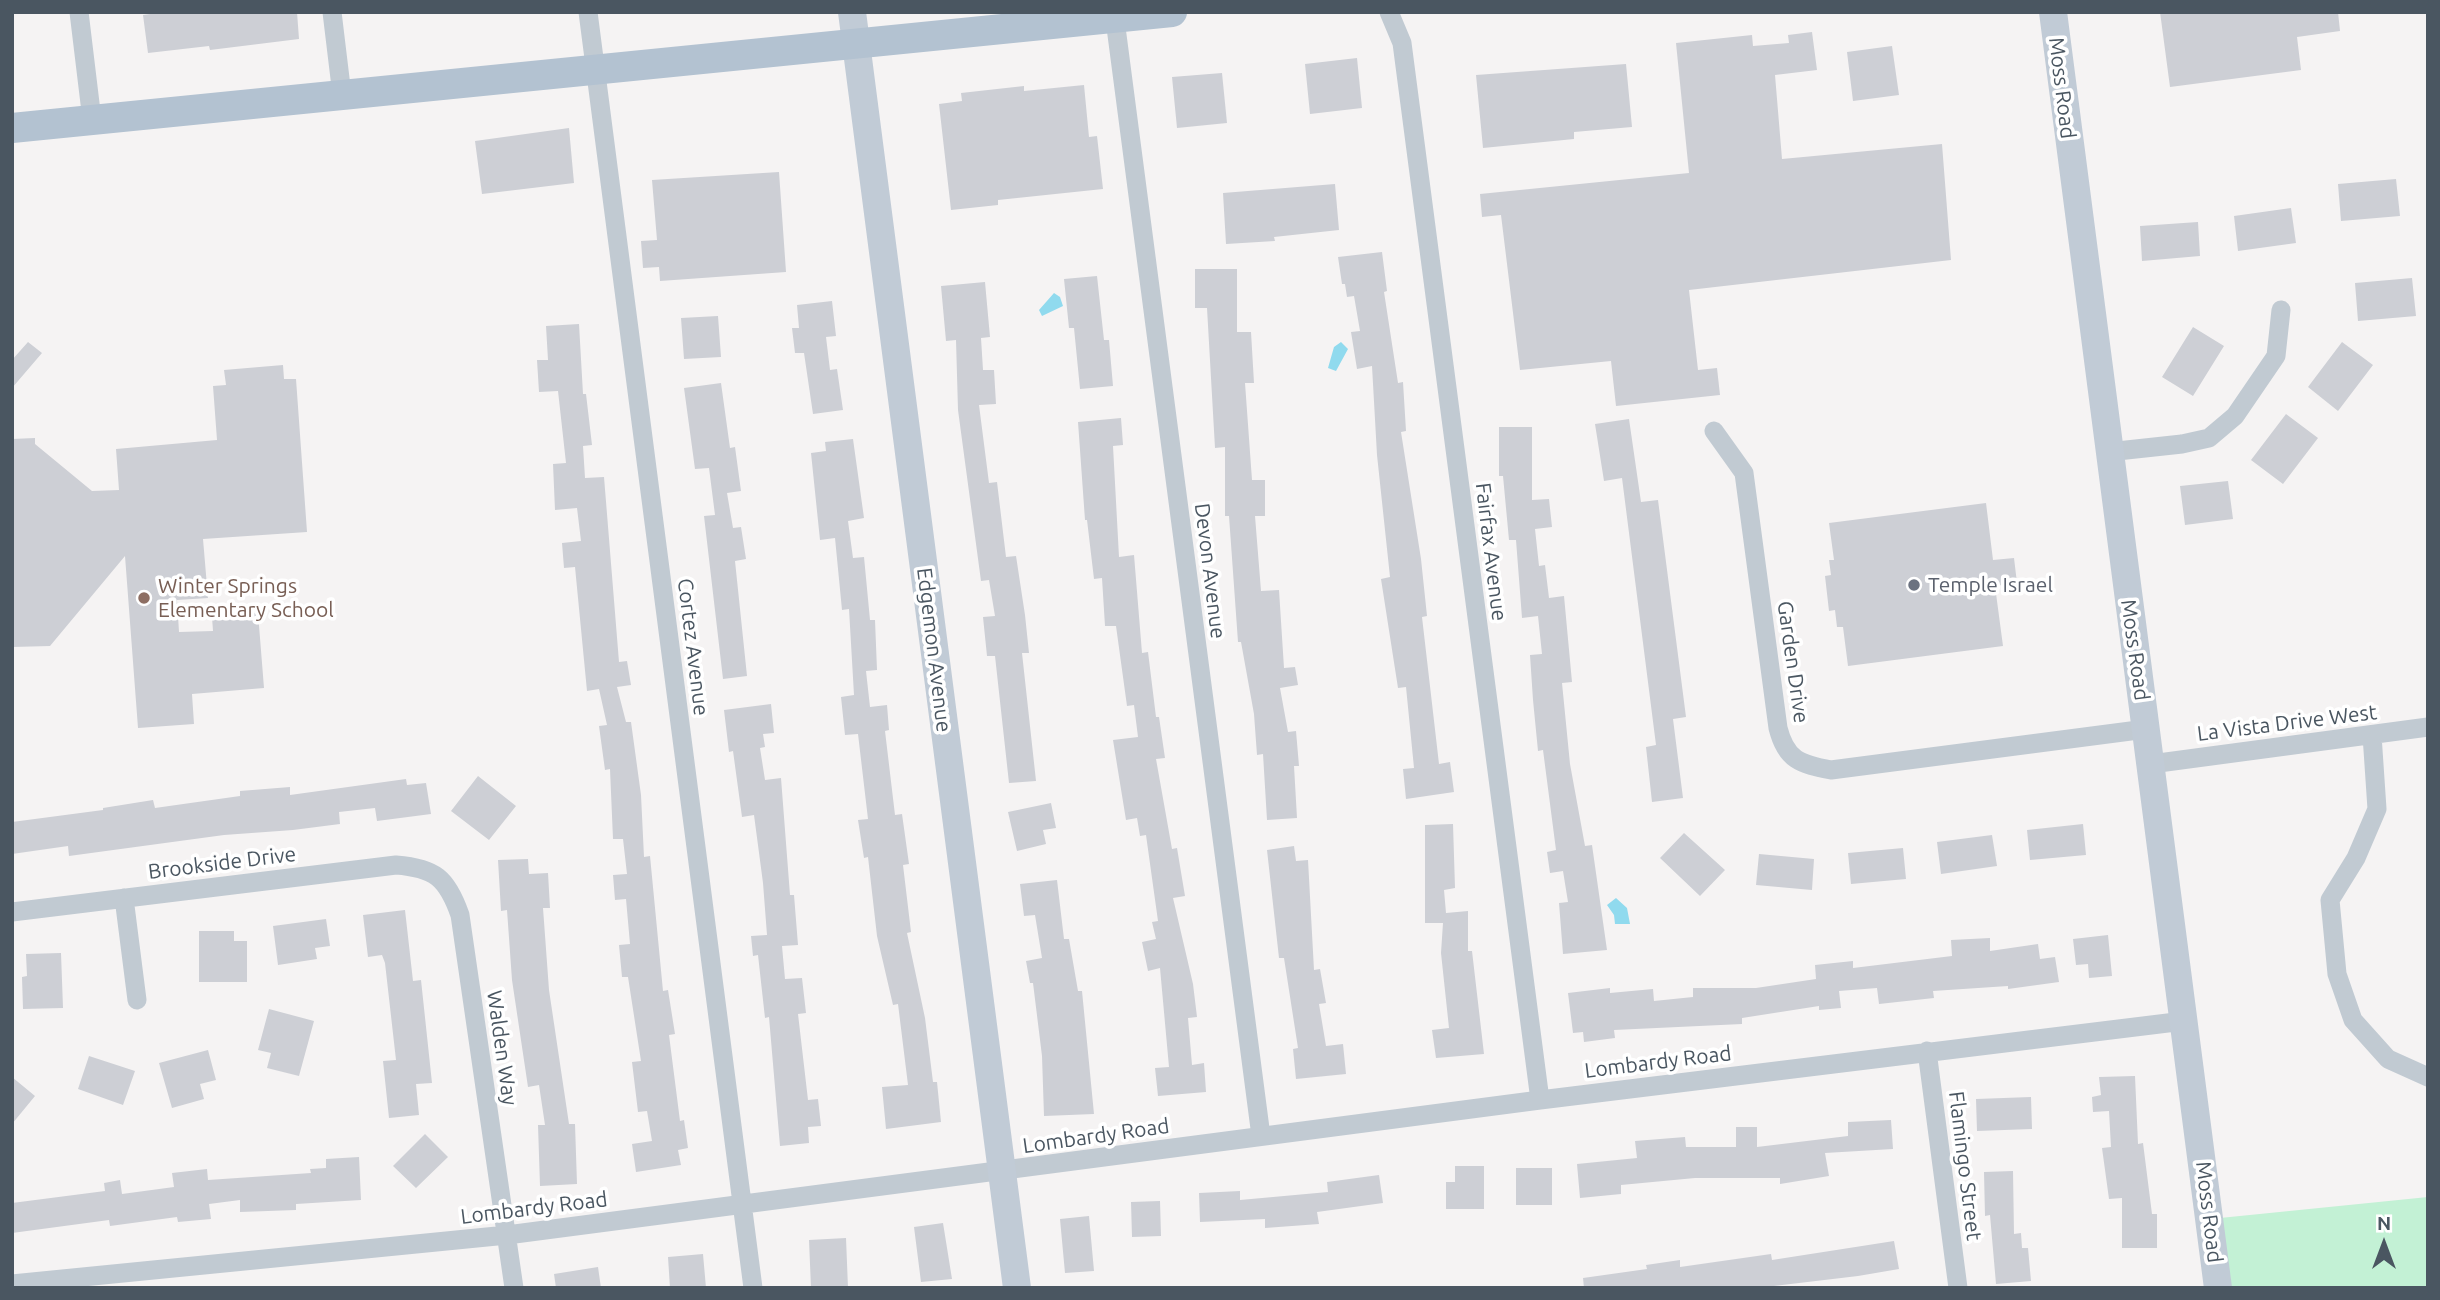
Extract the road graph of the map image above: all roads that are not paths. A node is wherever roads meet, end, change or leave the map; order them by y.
1 (79, 12) edge
2 (332, 12) edge
3 (588, 12) edge
4 (852, 12) edge
5 (1172, 12) edge
6 (1389, 12) edge
7 (2053, 12) edge
8 (1114, 15) edge
9 (856, 43) junction
10 (595, 68) junction
11 (342, 94) junction
12 (92, 120) junction
13 (12, 128) edge
14 (2281, 310) dead end
15 (1714, 431) dead end
16 (2108, 452) junction
17 (2428, 727) edge
18 (2146, 729) junction
19 (2372, 735) junction
20 (2151, 764) junction
21 (436, 874) joint
22 (124, 898) junction
23 (12, 912) edge
24 (137, 1000) dead end
25 (2184, 1021) junction
26 (1927, 1051) junction
27 (2428, 1077) edge
28 (1540, 1100) junction
29 (1261, 1136) junction
30 (1002, 1171) junction
31 (742, 1203) junction
32 (507, 1235) junction
33 (12, 1284) edge
34 (514, 1288) edge
35 (753, 1288) edge
36 (1017, 1288) edge
37 (1958, 1288) edge
38 (2218, 1288) edge

1 - 12 street
2 - 11 street
3 - 10 street, Cortez Avenue
4 - 9 street, Edgemon Avenue
5 - 8 main road
6 - 28 street, Fairfax Avenue
7 - 16 street, Moss Road
8 - 9 main road
8 - 29 street, Devon Avenue
9 - 10 main road
9 - 30 street, Edgemon Avenue
10 - 11 main road
10 - 31 street, Cortez Avenue
11 - 12 main road
12 - 13 main road
14 - 16 street
15 - 18 street, Garden Drive
16 - 18 street, Moss Road
17 - 19 street, La Vista Drive West
18 - 20 street, Moss Road
19 - 20 street, La Vista Drive West
19 - 27 street
20 - 25 street, Moss Road
21 - 22 street, Brookside Drive
21 - 32 street, Walden Way
22 - 23 street, Brookside Drive
22 - 24 street
25 - 26 street, Lombardy Road
25 - 38 street, Moss Road
26 - 28 street, Lombardy Road
26 - 37 street, Flamingo Street
28 - 29 street, Lombardy Road
29 - 30 street, Lombardy Road
30 - 31 street, Lombardy Road
30 - 36 street, Edgemon Avenue
31 - 32 street, Lombardy Road
31 - 35 street, Cortez Avenue
32 - 33 street, Lombardy Road
32 - 34 street, Walden Way

